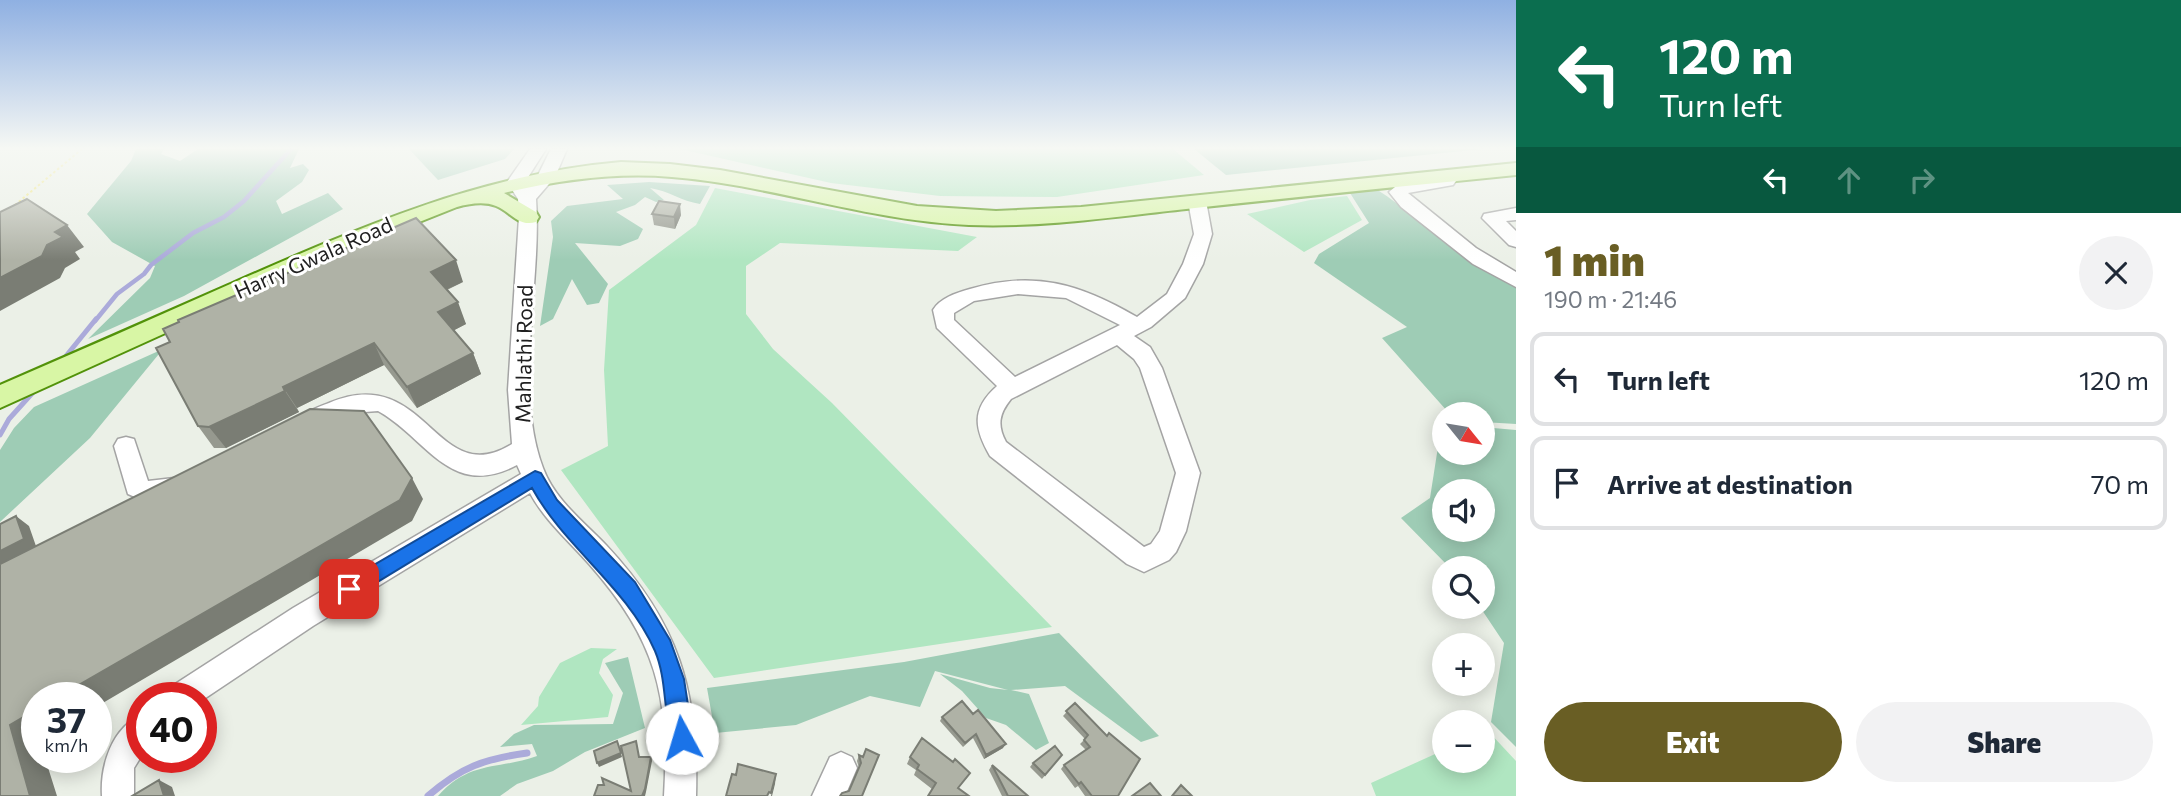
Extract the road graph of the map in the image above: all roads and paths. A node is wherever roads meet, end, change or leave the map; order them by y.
1 (38, 186) edge
2 (527, 186) edge
3 (536, 186) edge
4 (769, 186) edge
5 (1346, 186) edge
6 (1407, 186) edge
7 (459, 197) junction
8 (523, 199) junction
9 (1198, 201) junction
10 (15, 205) edge
11 (1516, 214) edge
12 (1516, 220) edge
13 (1494, 223) junction
14 (1516, 241) edge
15 (1516, 281) edge
16 (1128, 330) junction
17 (1013, 388) junction
18 (0, 397) edge
19 (290, 432) edge
20 (126, 446) dead end
21 (525, 448) junction
22 (535, 478) junction
23 (191, 481) edge
24 (204, 682) edge
25 (126, 753) edge
26 (118, 796) edge
27 (680, 796) edge

1 - 10 path
2 - 8 street
3 - 8 main road, Harry Gwala Road
4 - 9 main road, Harry Gwala Road
5 - 9 main road, Harry Gwala Road
6 - 15 street
7 - 8 main road, Harry Gwala Road
7 - 8 main road
7 - 18 main road, Harry Gwala Road
8 - 21 street, Mahlathi Road
9 - 16 street
11 - 13 street
12 - 13 street
13 - 14 street
16 - 17 street
16 - 17 street
16 - 17 street
19 - 21 street
20 - 23 street
21 - 22 street, Mahlathi Road
22 - 24 street
22 - 27 street, Mahlathi Road
25 - 26 street

